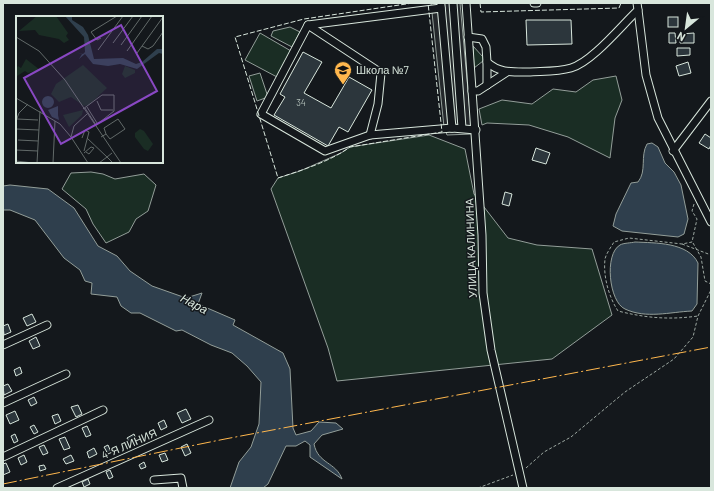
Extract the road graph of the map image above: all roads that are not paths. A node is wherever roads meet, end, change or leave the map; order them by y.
1 (453, 3) edge
2 (466, 3) edge
3 (441, 5) edge
4 (638, 6) edge
5 (308, 25) junction
6 (468, 37) junction
7 (487, 62) junction
8 (507, 72) junction
9 (488, 85) junction
10 (472, 91) junction
11 (711, 101) edge
12 (452, 128) junction
13 (462, 128) junction
14 (476, 130) junction
15 (370, 135) junction
16 (674, 151) junction
17 (711, 222) edge
18 (47, 325) dead end
19 (3, 346) edge
20 (66, 374) dead end
21 (3, 403) edge
22 (103, 410) dead end
23 (209, 420) dead end
24 (3, 456) edge
25 (154, 480) dead end
26 (57, 488) edge
27 (182, 488) edge
28 (523, 488) edge

1 - 13 street
2 - 6 street, УЛИЦА КАЛИНИНА
3 - 5 street
3 - 12 street
4 - 8 street
4 - 16 street
5 - 15 street
5 - 15 street
6 - 7 street
6 - 10 street, УЛИЦА КАЛИНИНА
7 - 8 street
7 - 9 street
8 - 9 street
9 - 10 street
10 - 14 street, УЛИЦА КАЛИНИНА
11 - 16 street
12 - 13 street
12 - 15 street
13 - 14 street
14 - 28 street, УЛИЦА КАЛИНИНА
16 - 17 street
18 - 19 street
20 - 21 street
22 - 24 street
23 - 26 street, 4-Я ЛИНИЯ
25 - 27 street

